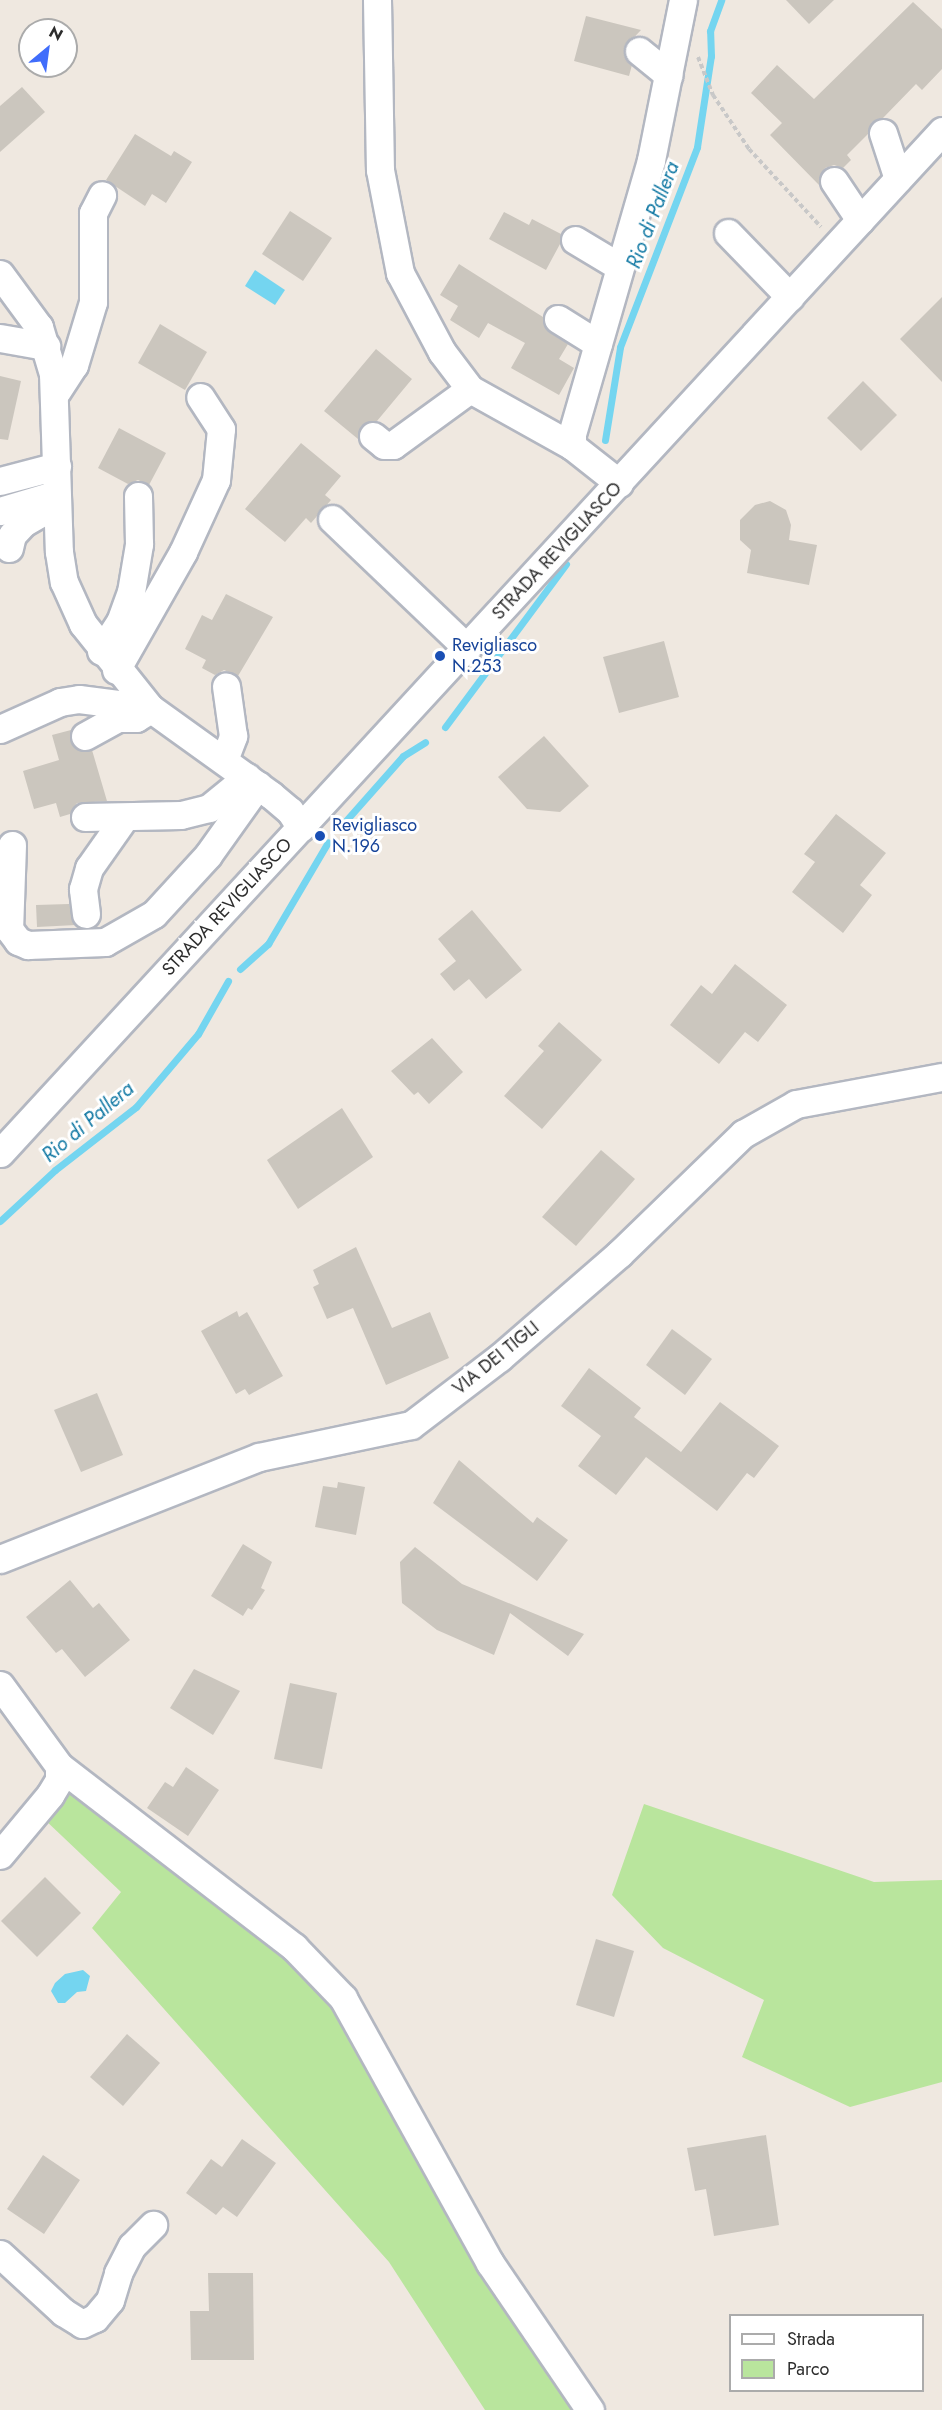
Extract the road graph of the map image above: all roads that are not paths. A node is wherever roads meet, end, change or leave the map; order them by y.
1 (376, 0) edge
2 (683, 0) edge
3 (639, 51) dead end
4 (669, 75) junction
5 (942, 131) edge
6 (883, 133) dead end
7 (898, 179) junction
8 (834, 181) dead end
9 (102, 195) dead end
10 (860, 220) junction
11 (728, 233) dead end
12 (575, 240) dead end
13 (620, 267) junction
14 (0, 274) edge
15 (790, 297) junction
16 (432, 308) dead end
17 (558, 319) dead end
18 (0, 338) edge
19 (598, 344) junction
20 (46, 346) junction
21 (463, 380) junction
22 (57, 391) junction
23 (201, 397) dead end
24 (373, 436) dead end
25 (572, 446) junction
26 (57, 466) junction
27 (0, 481) edge
28 (619, 483) junction
29 (138, 496) dead end
30 (57, 498) junction
31 (0, 511) edge
32 (332, 519) dead end
33 (9, 549) dead end
34 (467, 648) junction
35 (109, 661) junction
36 (226, 686) dead end
37 (150, 708) junction
38 (0, 729) edge
39 (85, 736) dead end
40 (224, 760) junction
41 (253, 781) junction
42 (85, 817) dead end
43 (124, 817) junction
44 (301, 828) junction
45 (12, 845) dead end
46 (86, 914) dead end
47 (942, 1077) edge
48 (0, 1154) edge
49 (0, 1559) edge
50 (0, 1685) edge
51 (59, 1766) junction
52 (0, 1855) edge
53 (153, 2225) dead end
54 (0, 2254) edge
55 (590, 2410) edge

1 - 21 street
2 - 4 street
3 - 4 street
4 - 13 street
5 - 7 street, STRADA REVIGLIASCO
6 - 7 street
7 - 10 street, STRADA REVIGLIASCO
8 - 10 street
9 - 22 street
10 - 15 street, STRADA REVIGLIASCO
11 - 15 street
12 - 13 street
13 - 19 street
14 - 20 street
15 - 28 street, STRADA REVIGLIASCO
16 - 21 street
17 - 19 street
18 - 20 street
19 - 25 street
20 - 22 street
21 - 24 street
21 - 25 street
22 - 26 street
23 - 35 street
25 - 28 street
26 - 27 street
26 - 30 street
28 - 34 street, STRADA REVIGLIASCO
29 - 35 street
30 - 31 street
30 - 33 street
30 - 35 street
32 - 34 street
34 - 44 street, STRADA REVIGLIASCO
35 - 37 street
36 - 40 street
37 - 38 street
37 - 39 street
37 - 40 street
40 - 41 street
41 - 43 street
41 - 44 street
41 - 45 street
42 - 43 street
43 - 46 street
44 - 48 street, STRADA REVIGLIASCO
47 - 49 street, VIA DEI TIGLI
50 - 51 street
51 - 52 street
51 - 55 street
53 - 54 street

